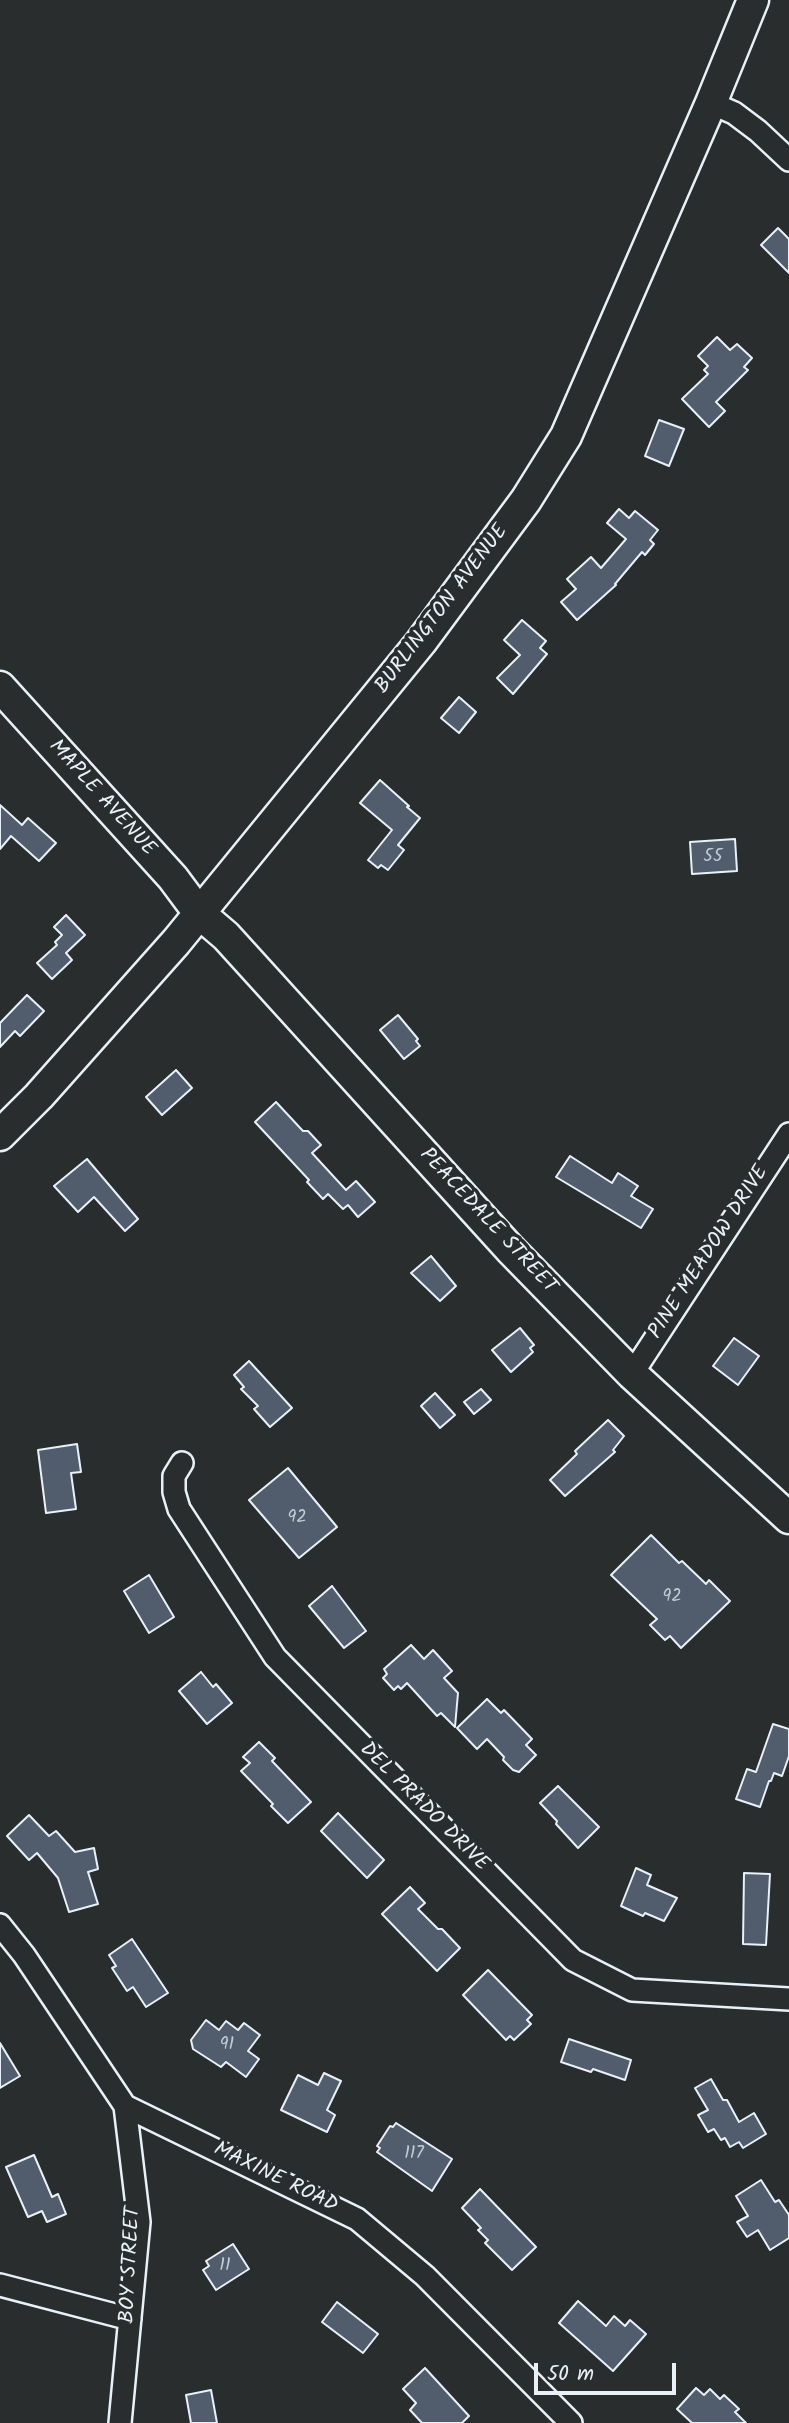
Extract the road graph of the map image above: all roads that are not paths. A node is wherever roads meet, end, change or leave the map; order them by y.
1 (753, 0) edge
2 (711, 103) junction
3 (789, 160) edge
4 (0, 687) edge
5 (199, 913) junction
6 (789, 1133) edge
7 (0, 1135) edge
8 (632, 1374) junction
9 (182, 1462) dead end
10 (789, 1518) edge
11 (0, 1925) edge
12 (789, 1999) edge
13 (125, 2106) junction
14 (0, 2285) edge
15 (131, 2319) junction
16 (120, 2423) edge
17 (571, 2423) edge

1 - 2 main road, BURLINGTON AVENUE
2 - 3 street
2 - 5 main road, BURLINGTON AVENUE
4 - 5 main road, MAPLE AVENUE
5 - 7 main road, BURLINGTON AVENUE
5 - 8 main road, PEACEDALE STREET
6 - 8 street, PINE MEADOW DRIVE
8 - 10 main road, PEACEDALE STREET
9 - 12 street, DEL PRADO DRIVE
11 - 13 street
13 - 15 street, BOY STREET
13 - 17 street, MAXINE ROAD
14 - 15 street
15 - 16 street, BOY STREET

